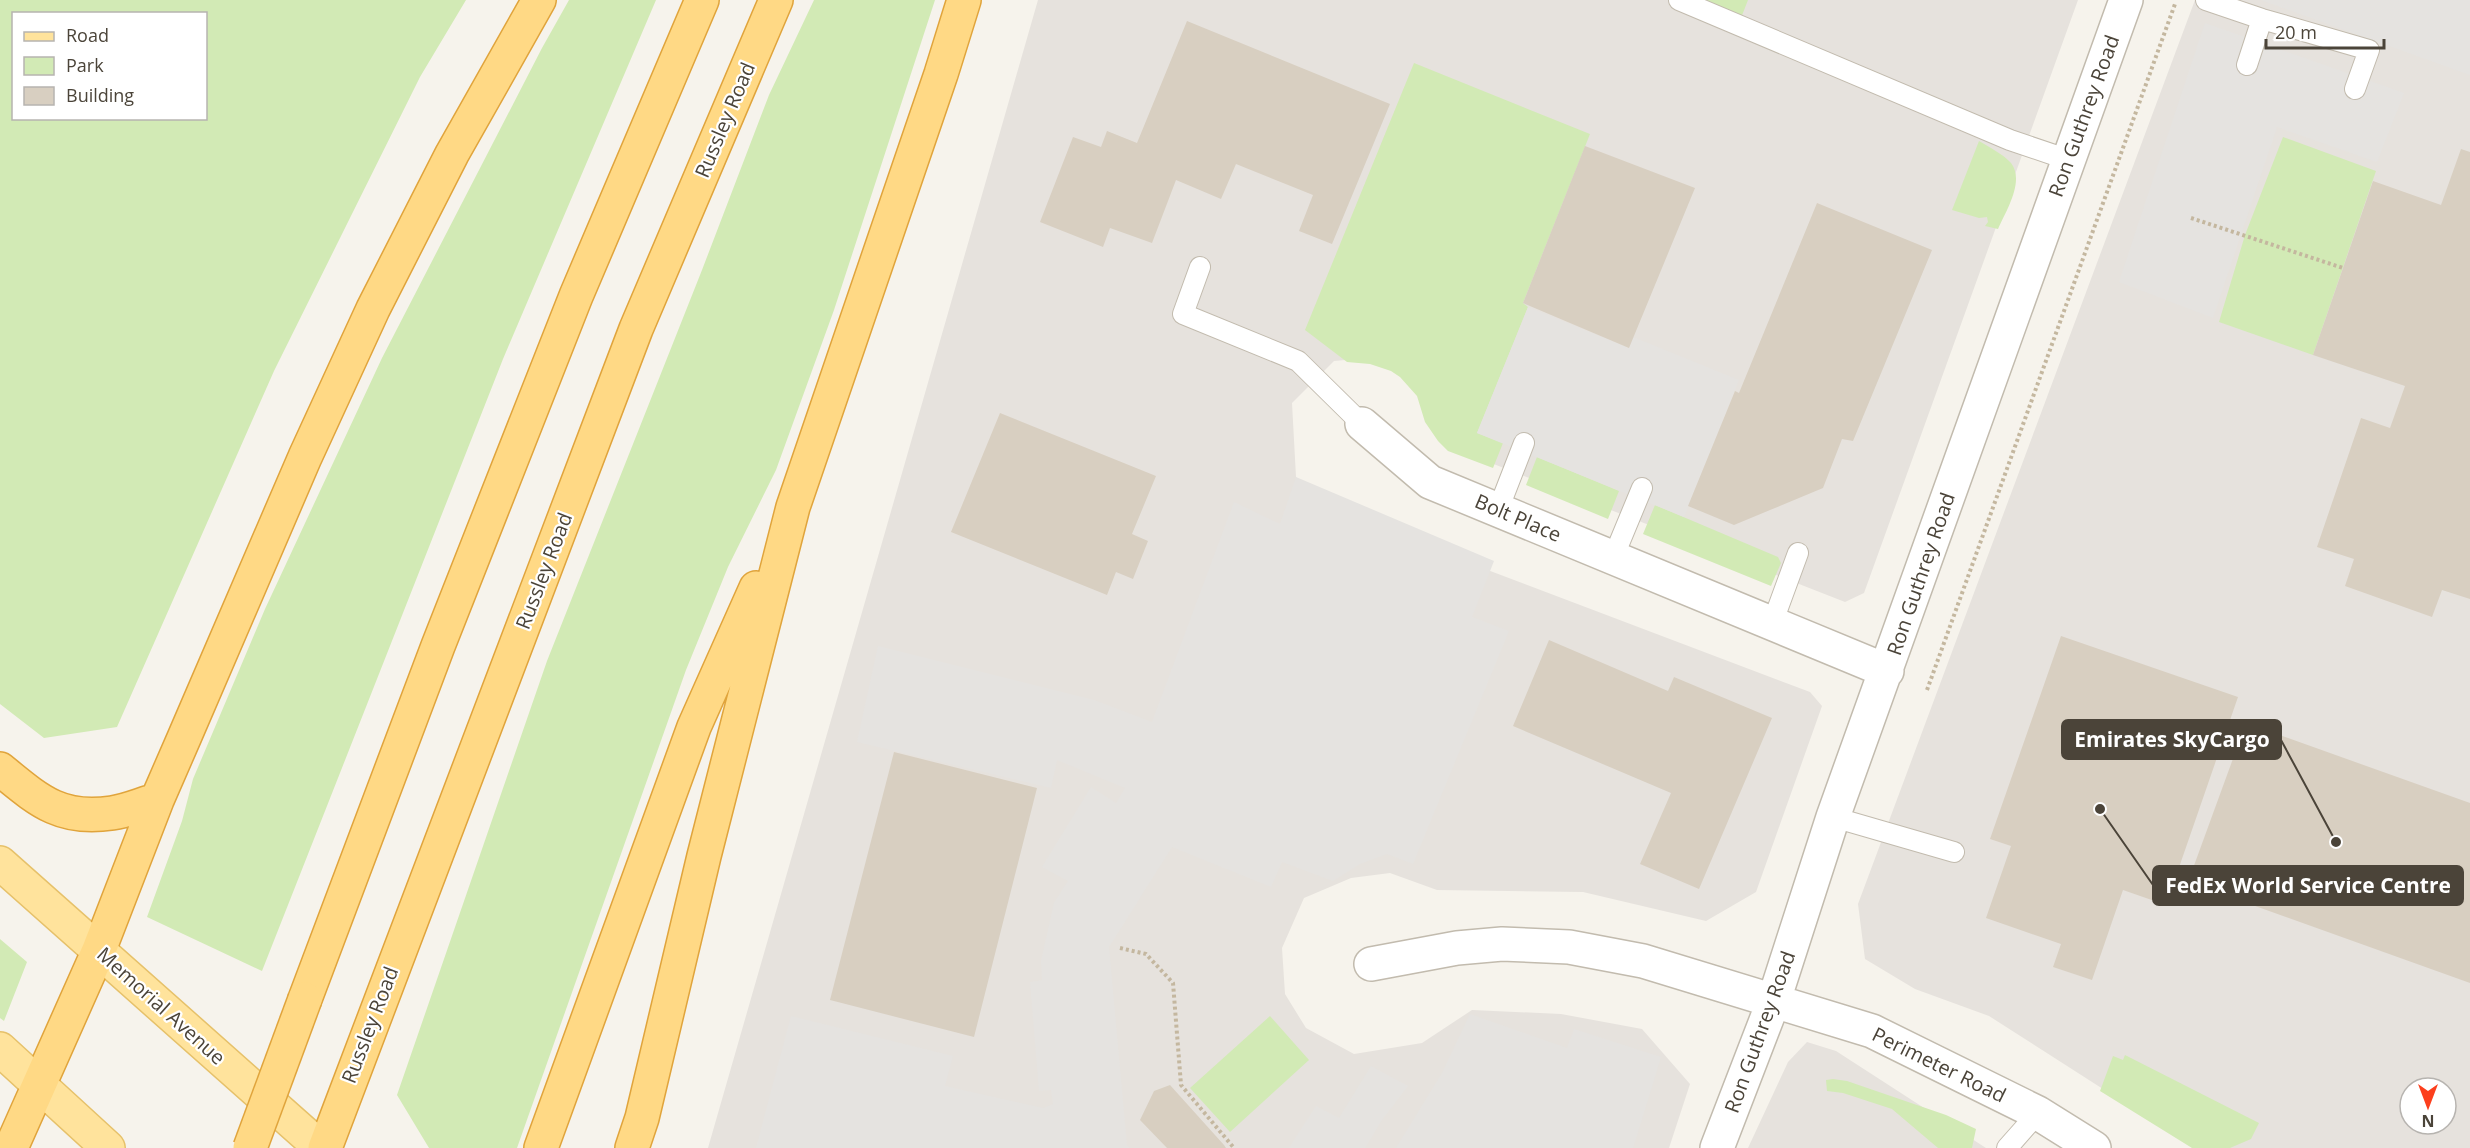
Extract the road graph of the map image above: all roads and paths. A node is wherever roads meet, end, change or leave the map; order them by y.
1 (539, 0) edge
2 (702, 0) edge
3 (776, 0) edge
4 (964, 0) edge
5 (1679, 0) edge
6 (2126, 0) edge
7 (2176, 0) edge
8 (2206, 0) edge
9 (2262, 20) junction
10 (2247, 65) dead end
11 (2355, 89) dead end
12 (2069, 160) junction
13 (2191, 218) dead end
14 (1200, 267) dead end
15 (2343, 268) dead end
16 (1362, 424) joint
17 (1524, 443) dead end
18 (1642, 488) dead end
19 (793, 507) junction
20 (1498, 510) junction
21 (1798, 553) dead end
22 (1613, 558) junction
23 (1772, 624) junction
24 (1887, 671) junction
25 (1927, 690) dead end
26 (0, 769) edge
27 (157, 800) junction
28 (1833, 817) junction
29 (1954, 852) dead end
30 (0, 863) edge
31 (1120, 948) dead end
32 (99, 950) junction
33 (1371, 964) dead end
34 (1774, 1000) junction
35 (0, 1049) edge
36 (39, 1085) junction
37 (2038, 1113) junction
38 (11, 1148) edge
39 (108, 1148) edge
40 (250, 1148) edge
41 (323, 1148) edge
42 (541, 1148) edge
43 (632, 1148) edge
44 (1234, 1148) edge
45 (1717, 1148) edge
46 (2007, 1148) edge
47 (2094, 1148) edge

1 - 27 highway
2 - 40 highway, bridge
3 - 41 highway, Russley Road
4 - 19 highway
5 - 12 lane
6 - 12 street, Ron Guthrey Road
7 - 25 path
8 - 9 lane
9 - 10 lane
9 - 11 lane
12 - 24 street, Ron Guthrey Road
13 - 15 path
14 - 16 lane, Bolt Place
16 - 20 street, Bolt Place
17 - 20 lane
18 - 22 lane
19 - 42 highway
19 - 43 highway
20 - 22 street, Bolt Place
21 - 23 lane
22 - 23 street, Bolt Place
23 - 24 street, Bolt Place
24 - 28 street, Ron Guthrey Road
26 - 27 highway
27 - 32 highway
28 - 29 lane
28 - 34 street, Ron Guthrey Road
30 - 32 main road, Memorial Avenue
31 - 44 path
32 - 36 highway
32 - 41 main road, Memorial Avenue
33 - 34 street, Perimeter Road
34 - 37 street, Perimeter Road
34 - 45 street, Ron Guthrey Road
35 - 36 main road
36 - 38 highway
36 - 39 main road
37 - 46 lane
37 - 47 street, Perimeter Road

